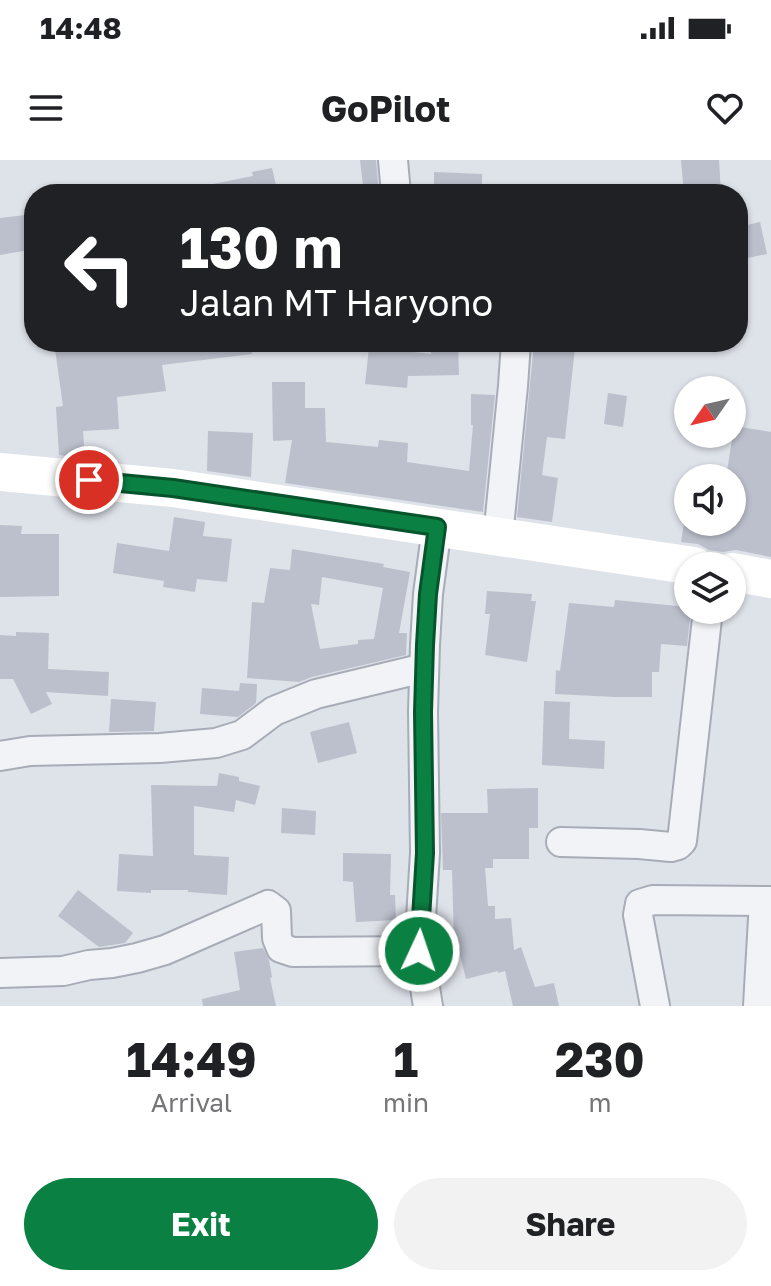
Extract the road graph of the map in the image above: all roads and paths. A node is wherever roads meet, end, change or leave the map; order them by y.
1 (393, 160) edge
2 (395, 184) edge
3 (515, 352) edge
4 (0, 472) edge
5 (437, 527) junction
6 (498, 537) junction
7 (674, 563) edge
8 (746, 575) edge
9 (771, 579) edge
10 (706, 624) edge
11 (424, 668) junction
12 (0, 756) edge
13 (561, 842) dead end
14 (768, 901) edge
15 (419, 951) junction
16 (0, 973) edge
17 (428, 1006) edge
18 (655, 1006) edge
19 (758, 1006) edge

1 - 2 street
3 - 6 street
4 - 5 main road
5 - 6 main road
5 - 11 street
6 - 7 main road
8 - 9 main road
10 - 13 street
11 - 12 street
11 - 15 street
14 - 18 street
14 - 19 street
15 - 16 street
15 - 17 street

